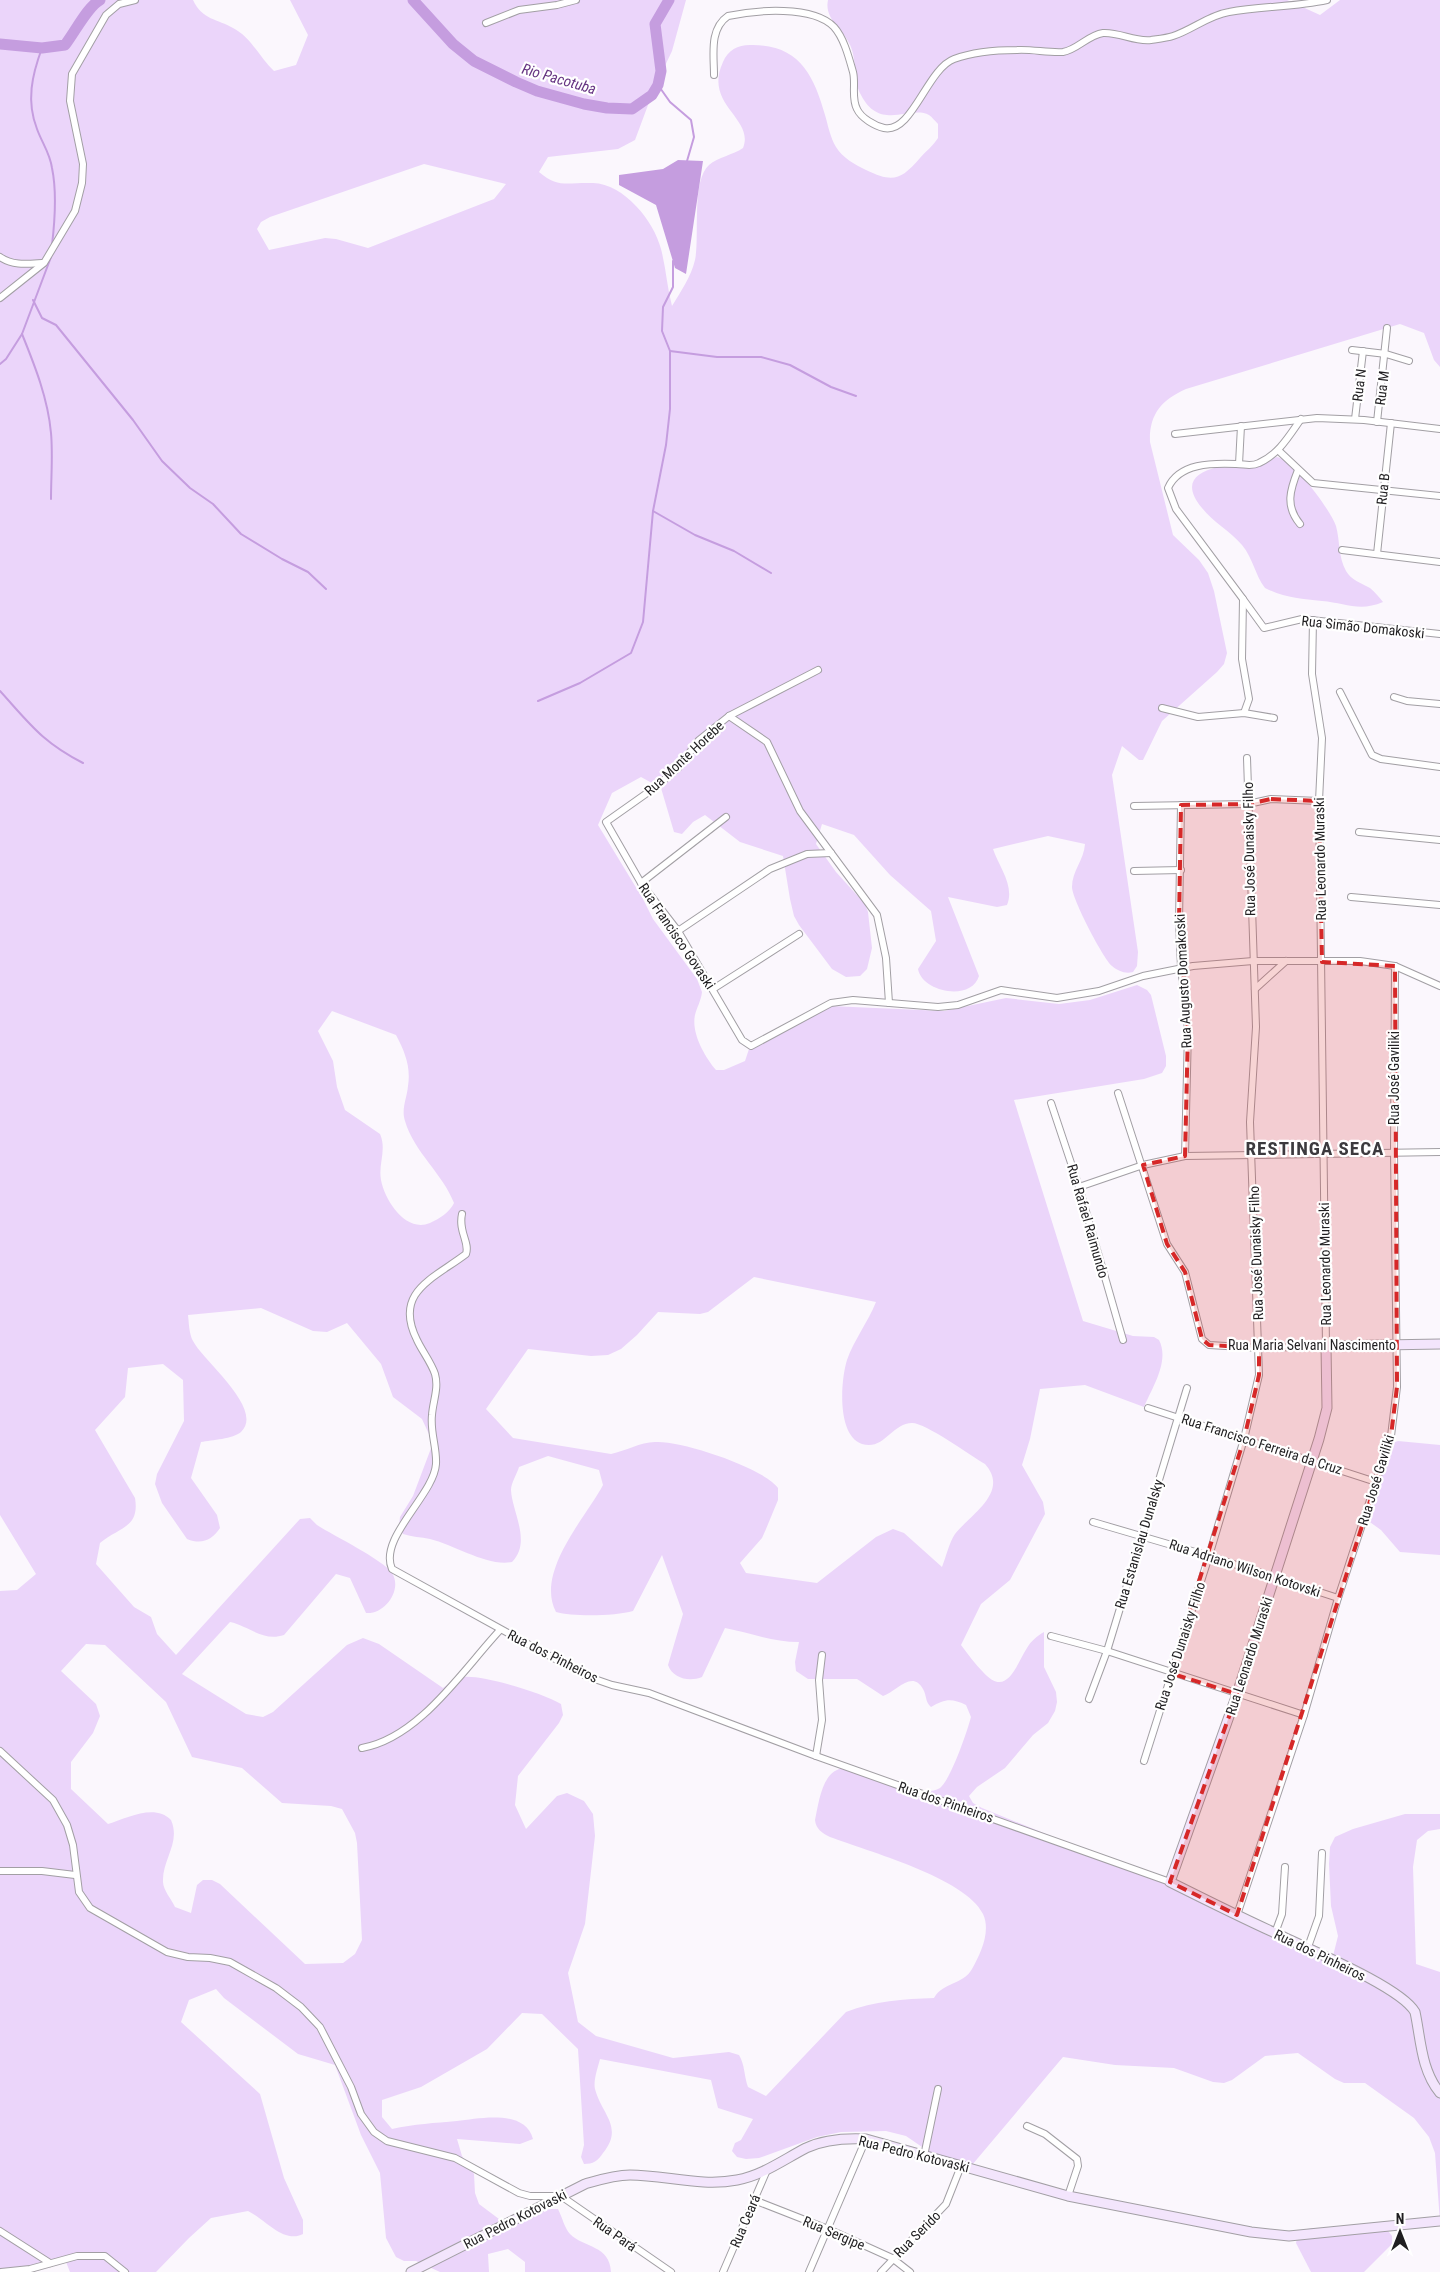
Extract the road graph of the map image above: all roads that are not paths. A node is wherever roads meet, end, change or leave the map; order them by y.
1 (135, 0) edge
2 (576, 0) edge
3 (1326, 0) edge
4 (486, 22) dead end
5 (714, 75) dead end
6 (0, 256) edge
7 (44, 263) junction
8 (0, 298) edge
9 (1387, 328) dead end
10 (1352, 350) dead end
11 (1363, 352) junction
12 (1386, 354) junction
13 (1409, 361) dead end
14 (1301, 419) junction
15 (1355, 419) junction
16 (1377, 422) junction
17 (1391, 423) junction
18 (1241, 426) junction
19 (1440, 429) edge
20 (1175, 434) dead end
21 (1279, 451) junction
22 (1239, 464) junction
23 (1298, 470) junction
24 (1383, 490) junction
25 (1440, 496) edge
26 (1300, 524) dead end
27 (1342, 550) dead end
28 (1377, 554) junction
29 (1440, 562) edge
30 (1243, 599) junction
31 (1313, 620) junction
32 (1440, 634) edge
33 (818, 670) dead end
34 (1340, 692) dead end
35 (1394, 697) dead end
36 (1440, 704) edge
37 (1162, 708) dead end
38 (1244, 713) junction
39 (729, 716) junction
40 (1274, 718) dead end
41 (1247, 758) dead end
42 (1440, 767) edge
43 (1319, 801) junction
44 (1248, 804) junction
45 (1134, 806) dead end
46 (1181, 806) junction
47 (726, 817) dead end
48 (606, 822) joint
49 (1359, 832) dead end
50 (1440, 840) edge
51 (831, 853) junction
52 (1181, 870) junction
53 (1134, 871) dead end
54 (641, 883) junction
55 (1351, 896) dead end
56 (1440, 905) edge
57 (678, 931) junction
58 (799, 934) dead end
59 (1253, 961) junction
60 (1286, 961) junction
61 (1322, 962) junction
62 (1395, 966) junction
63 (1181, 967) junction
64 (1440, 986) edge
65 (713, 989) junction
66 (1255, 989) junction
67 (889, 1003) junction
68 (1118, 1093) dead end
69 (1051, 1103) dead end
70 (1394, 1152) junction
71 (1440, 1152) edge
72 (1322, 1154) junction
73 (1185, 1156) junction
74 (1253, 1156) junction
75 (1143, 1165) junction
76 (1079, 1187) junction
77 (462, 1214) dead end
78 (1123, 1340) dead end
79 (1396, 1344) junction
80 (1440, 1344) edge
81 (1326, 1346) junction
82 (1259, 1348) junction
83 (1187, 1388) dead end
84 (1148, 1408) dead end
85 (1178, 1416) junction
86 (1244, 1439) junction
87 (1311, 1461) junction
88 (1376, 1482) junction
89 (1093, 1522) dead end
90 (1143, 1535) junction
91 (1209, 1556) junction
92 (1274, 1578) junction
93 (1338, 1598) junction
94 (500, 1630) junction
95 (1051, 1636) dead end
96 (1106, 1651) junction
97 (822, 1655) dead end
98 (1170, 1673) junction
99 (1238, 1694) junction
100 (1090, 1699) dead end
101 (1304, 1715) junction
102 (362, 1748) dead end
103 (0, 1751) edge
104 (816, 1756) junction
105 (1144, 1761) dead end
106 (1322, 1853) dead end
107 (1285, 1866) dead end
108 (0, 1871) edge
109 (75, 1875) junction
110 (1170, 1882) junction
111 (1238, 1915) junction
112 (1275, 1933) junction
113 (1308, 1947) junction
114 (938, 2089) dead end
115 (1440, 2093) edge
116 (1027, 2126) dead end
117 (866, 2140) junction
118 (924, 2156) junction
119 (961, 2166) junction
120 (767, 2170) junction
121 (561, 2196) junction
122 (1068, 2196) junction
123 (754, 2200) junction
124 (1440, 2221) edge
125 (828, 2229) junction
126 (0, 2231) edge
127 (892, 2258) junction
128 (50, 2263) junction
129 (1, 2272) edge
130 (126, 2272) edge
131 (411, 2272) edge
132 (671, 2272) edge
133 (723, 2272) edge
134 (809, 2272) edge
135 (880, 2272) edge
136 (910, 2272) edge

1 - 7 street
2 - 4 street
3 - 5 street
6 - 7 street
7 - 8 street
9 - 12 street, Rua M
10 - 11 street
11 - 12 street
11 - 15 street, Rua N
12 - 13 street
12 - 16 street, Rua M
14 - 15 street
14 - 18 street
14 - 21 street
15 - 16 street
16 - 17 street
17 - 19 street
17 - 24 street, Rua B
18 - 20 street
18 - 22 street
21 - 22 street
21 - 23 street
22 - 30 street
23 - 24 street
23 - 26 street
24 - 25 street
24 - 28 street, Rua B
27 - 28 street
28 - 29 street
30 - 31 street, Rua Simão Domakoski
30 - 38 street
31 - 32 street, Rua Simão Domakoski
31 - 43 street, Rua Leonardo Muraski
33 - 39 street, Rua Monte Horebe
34 - 42 street
35 - 36 street
37 - 38 street
38 - 40 street
39 - 48 street, Rua Monte Horebe
39 - 51 street
41 - 44 street, Rua José Dunaisky Filho
43 - 44 street
43 - 61 street, Rua Leonardo Muraski
44 - 46 street
44 - 59 street, Rua José Dunaisky Filho
45 - 46 street
46 - 52 street, Rua Augusto Domakoski
47 - 54 street
48 - 54 street, Rua Francisco Govaski
49 - 50 street
51 - 57 street
51 - 67 street
52 - 53 street
52 - 63 street, Rua Augusto Domakoski
54 - 57 street, Rua Francisco Govaski
55 - 56 street
57 - 65 street, Rua Francisco Govaski
58 - 65 street
59 - 60 street
59 - 63 street
59 - 66 street, Rua José Dunaisky Filho
60 - 61 street
60 - 66 street
61 - 62 street
61 - 72 street, Rua Leonardo Muraski
62 - 64 street
62 - 70 street, Rua José Gaviliki
63 - 67 street
63 - 73 street, Rua Augusto Domakoski
65 - 67 street, Rua Francisco Govaski
66 - 74 street, Rua José Dunaisky Filho
68 - 75 street
69 - 76 street, Rua Rafael Raimundo
70 - 71 street
70 - 72 street
70 - 79 street, Rua José Gaviliki
72 - 74 street
72 - 81 street, Rua Leonardo Muraski
73 - 74 street
73 - 75 street
74 - 82 street, Rua José Dunaisky Filho
75 - 76 street
75 - 82 street, Rua Maria Selvani Nascimento
76 - 78 street, Rua Rafael Raimundo
77 - 94 street, Rua dos Pinheiros
79 - 80 street, Rua Maria Selvani Nascimento
79 - 81 street, Rua Maria Selvani Nascimento
79 - 88 street, Rua José Gaviliki
81 - 82 street, Rua Maria Selvani Nascimento
81 - 87 street, Rua Leonardo Muraski
82 - 86 street, Rua José Dunaisky Filho
83 - 85 street, Rua Estanislau Dunalsky
84 - 85 street, Rua Francisco Ferreira da Cruz
85 - 86 street, Rua Francisco Ferreira da Cruz
85 - 90 street, Rua Estanislau Dunalsky
86 - 87 street, Rua Francisco Ferreira da Cruz
86 - 91 street, Rua José Dunaisky Filho
87 - 88 street, Rua Francisco Ferreira da Cruz
87 - 92 street, Rua Leonardo Muraski
88 - 93 street, Rua José Gaviliki
89 - 90 street, Rua Adriano Wilson Kotovski
90 - 91 street, Rua Adriano Wilson Kotovski
90 - 96 street, Rua Estanislau Dunalsky
91 - 92 street, Rua Adriano Wilson Kotovski
91 - 98 street, Rua José Dunaisky Filho
92 - 93 street, Rua Adriano Wilson Kotovski
92 - 99 street, Rua Leonardo Muraski
93 - 101 street, Rua José Gaviliki
94 - 102 street
94 - 104 street, Rua dos Pinheiros
95 - 96 street
96 - 98 street
96 - 100 street, Rua Estanislau Dunalsky
97 - 104 street
98 - 99 street
98 - 105 street, Rua José Dunaisky Filho
99 - 101 street
99 - 110 street, Rua Leonardo Muraski
101 - 111 street, Rua José Gaviliki
103 - 109 street
104 - 110 street, Rua dos Pinheiros
106 - 113 street
107 - 112 street
108 - 109 street
109 - 121 street
110 - 111 street, Rua dos Pinheiros
111 - 112 street, Rua dos Pinheiros
112 - 113 street, Rua dos Pinheiros
113 - 115 street, Rua dos Pinheiros
114 - 118 street
116 - 122 street
117 - 118 street, Rua Pedro Kotovaski
117 - 120 street, Rua Pedro Kotovaski
117 - 125 street
118 - 119 street, Rua Pedro Kotovaski
119 - 122 street, Rua Pedro Kotovaski
119 - 127 street, Rua Serido
120 - 121 street, Rua Pedro Kotovaski
120 - 123 street, Rua Ceará
121 - 131 street, Rua Pedro Kotovaski
121 - 132 street, Rua Pará
122 - 124 street, Rua Pedro Kotovaski
123 - 125 street, Rua Sergipe
123 - 133 street, Rua Ceará
125 - 127 street, Rua Sergipe
125 - 134 street
126 - 128 street
127 - 135 street, Rua Serido
127 - 136 street, Rua Sergipe
128 - 129 street
128 - 130 street

